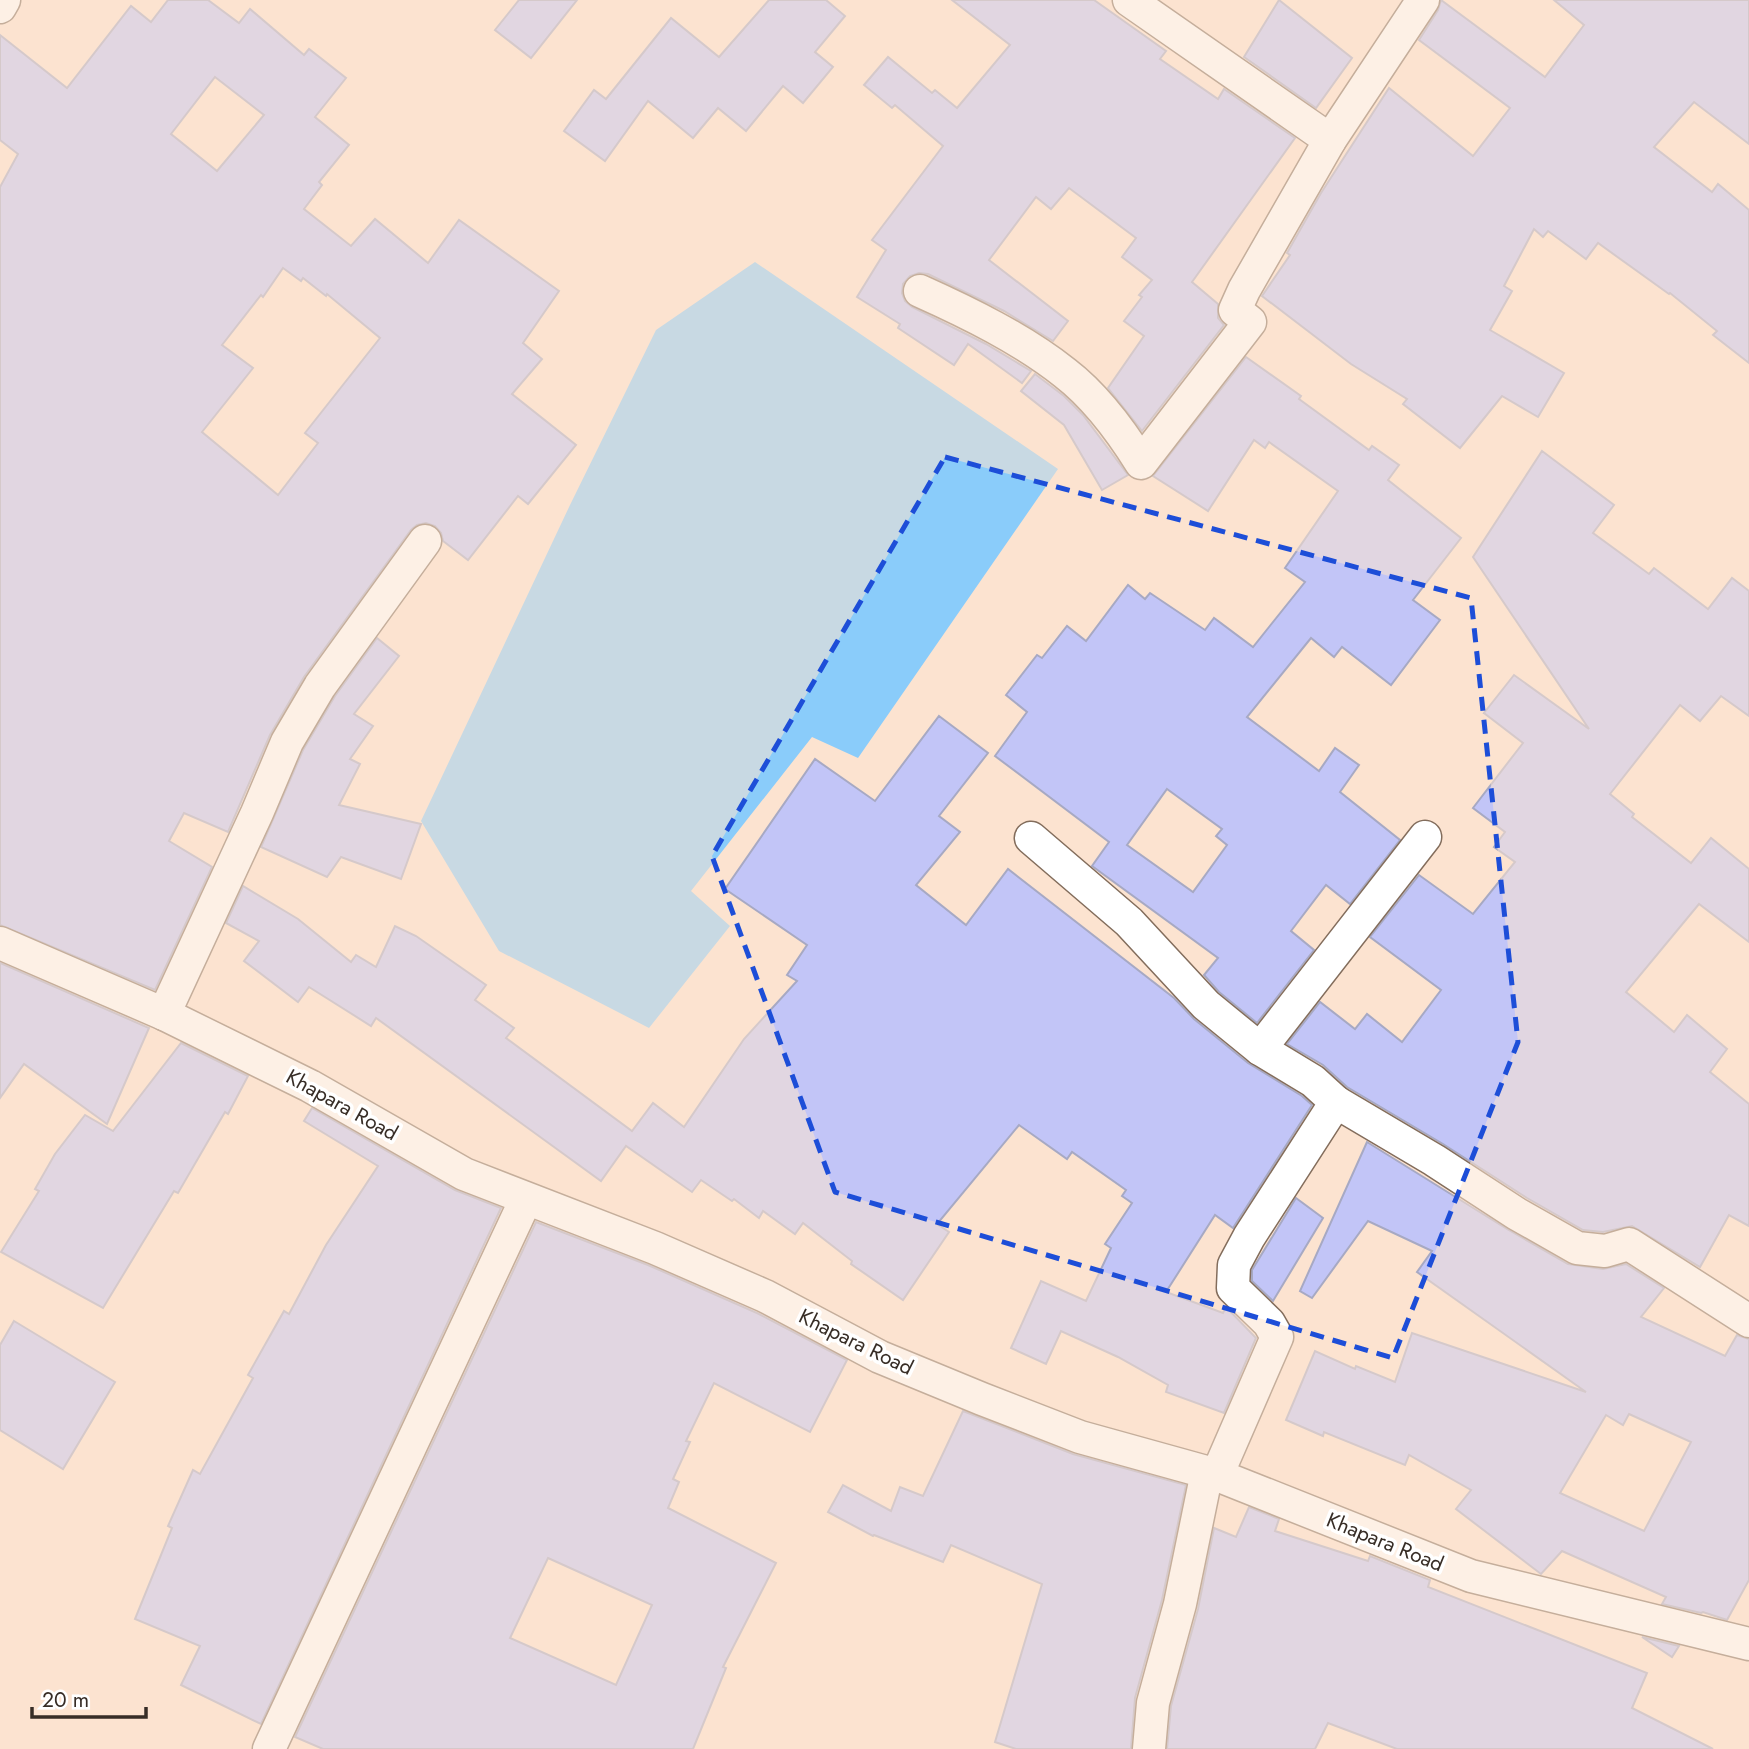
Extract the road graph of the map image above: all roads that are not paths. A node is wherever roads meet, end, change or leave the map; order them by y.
1 (4, 0) edge
2 (1129, 0) edge
3 (1423, 0) edge
4 (0, 7) edge
5 (1330, 140) junction
6 (920, 290) dead end
7 (425, 541) dead end
8 (1425, 837) dead end
9 (1031, 838) dead end
10 (0, 943) edge
11 (164, 1014) junction
12 (1261, 1049) junction
13 (1336, 1102) junction
14 (526, 1199) junction
15 (1749, 1321) edge
16 (1212, 1473) junction
17 (1749, 1644) edge
18 (269, 1749) edge
19 (1149, 1749) edge

1 - 4 street
2 - 5 street
3 - 5 street
5 - 6 street
7 - 11 street
8 - 12 street
9 - 12 street
10 - 11 street, Khapara Road
11 - 14 street, Khapara Road
12 - 13 street
13 - 15 street
13 - 16 street
14 - 16 street, Khapara Road
14 - 18 street
16 - 17 street, Khapara Road
16 - 19 street

